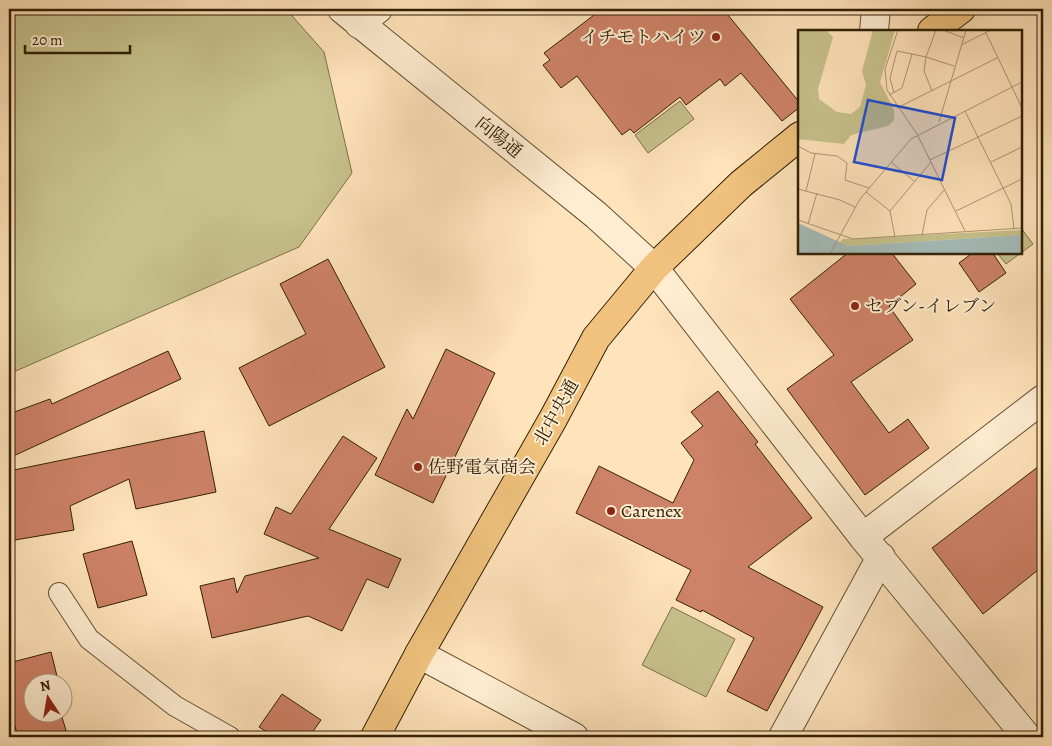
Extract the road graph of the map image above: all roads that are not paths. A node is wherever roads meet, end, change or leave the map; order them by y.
1 (876, 9) edge
2 (961, 9) edge
3 (360, 14) edge
4 (874, 30) edge
5 (933, 30) edge
6 (798, 138) edge
7 (654, 268) junction
8 (1043, 399) edge
9 (872, 547) junction
10 (59, 593) dead end
11 (419, 654) junction
12 (230, 737) edge
13 (375, 737) edge
14 (574, 737) edge
15 (783, 737) edge
16 (1027, 737) edge

1 - 4 street
2 - 5 highway
3 - 7 street, 向陽通
6 - 7 highway, 北中央通
7 - 9 street, 向陽通
7 - 11 highway, 北中央通
8 - 9 street
9 - 15 street
9 - 16 street, 向陽通
10 - 12 lane
11 - 13 highway, 北中央通
11 - 14 street

